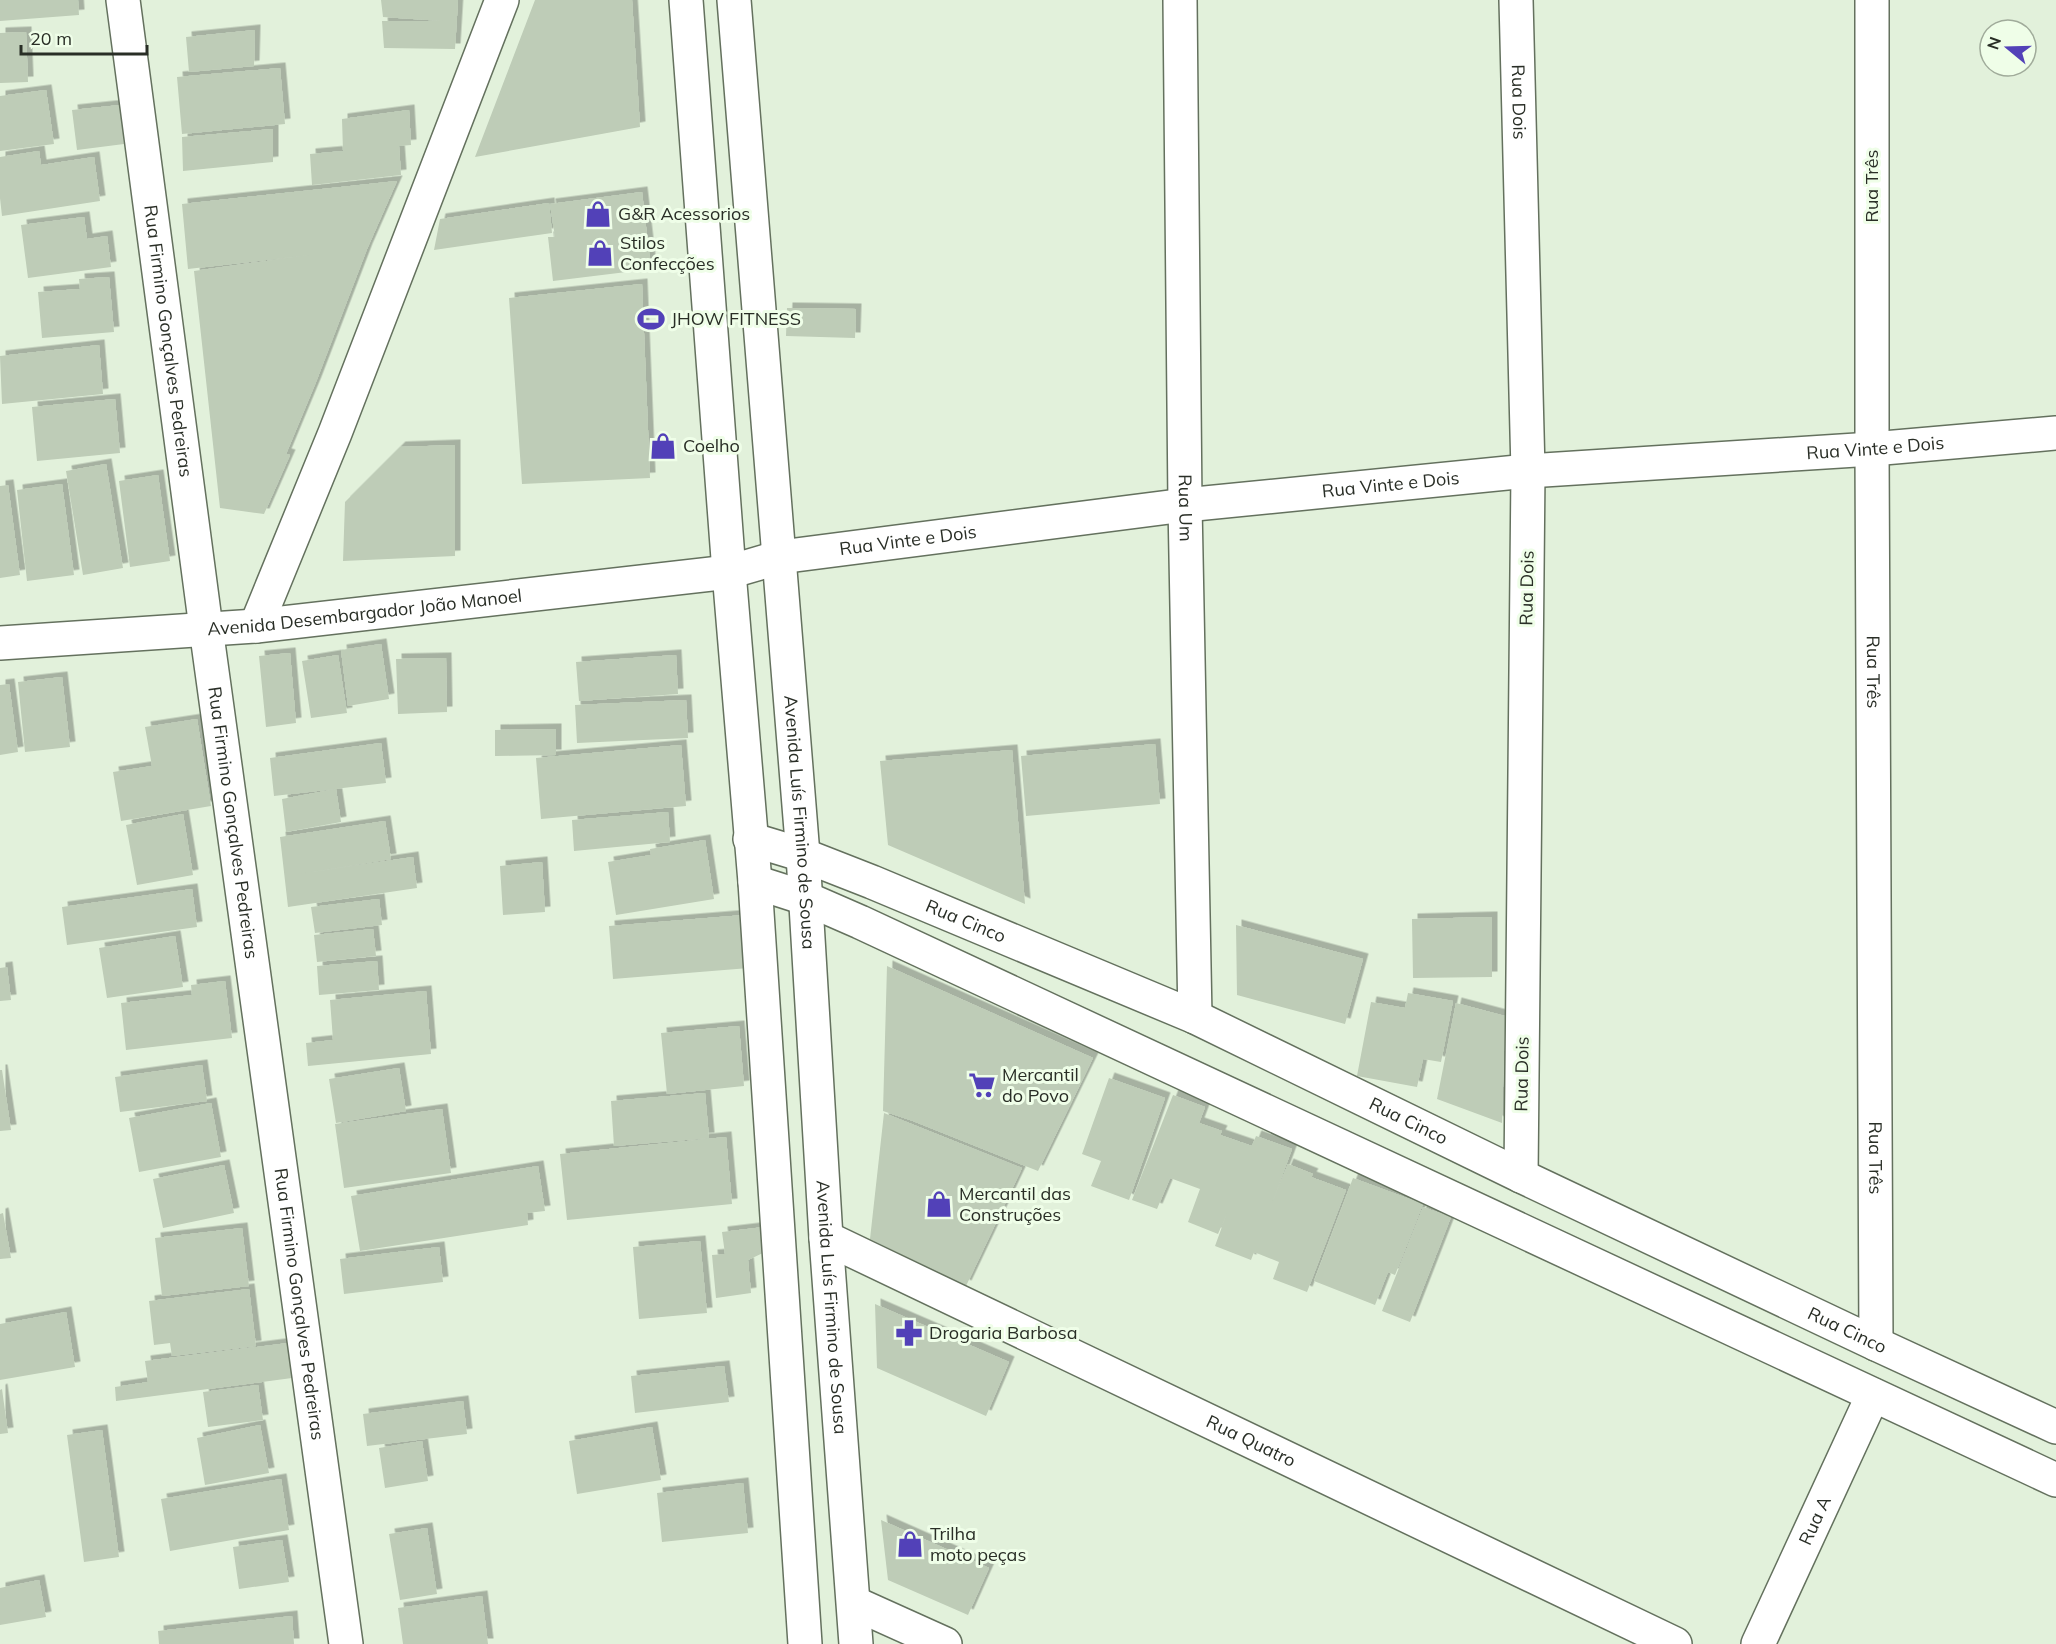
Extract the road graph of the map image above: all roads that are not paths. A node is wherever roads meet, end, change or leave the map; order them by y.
1 (123, 0) edge
2 (502, 0) edge
3 (687, 0) edge
4 (734, 0) edge
5 (1180, 0) edge
6 (1516, 0) edge
7 (1872, 0) edge
8 (2056, 433) edge
9 (1872, 448) junction
10 (1528, 471) junction
11 (1185, 505) junction
12 (780, 557) junction
13 (729, 572) junction
14 (256, 626) junction
15 (206, 628) junction
16 (0, 643) edge
17 (750, 839) junction
18 (803, 855) junction
19 (755, 882) junction
20 (805, 898) junction
21 (1195, 1017) junction
22 (1521, 1176) junction
23 (826, 1238) junction
24 (831, 1313) junction
25 (784, 1315) junction
26 (1876, 1344) junction
27 (1873, 1395) junction
28 (2056, 1427) edge
29 (2056, 1480) edge
30 (854, 1604) junction
31 (346, 1644) edge
32 (804, 1644) edge
33 (856, 1644) edge
34 (945, 1644) edge
35 (1675, 1644) edge
36 (1758, 1644) edge

1 - 15 street, Rua Firmino Gonçalves Pedreiras
2 - 14 street
3 - 13 street
4 - 12 street, Avenida Luís Firmino de Sousa
5 - 11 street, Rua Um
6 - 10 street, Rua Dois
7 - 9 street, Rua Três
8 - 9 street, Rua Vinte e Dois
9 - 10 street, Rua Vinte e Dois
9 - 26 street, Rua Três
10 - 11 street, Rua Vinte e Dois
10 - 22 street, Rua Dois
11 - 12 street, Rua Vinte e Dois
11 - 21 street, Rua Um
12 - 13 street, Rua Vinte e Dois
12 - 18 street, Avenida Luís Firmino de Sousa
13 - 14 street, Avenida Desembargador João Manoel
13 - 17 street
14 - 15 street, Avenida Desembargador João Manoel
15 - 16 street, Avenida Desembargador João Manoel
15 - 31 street, Rua Firmino Gonçalves Pedreiras
17 - 18 street, Rua Cinco
17 - 19 street
18 - 20 street, Avenida Luís Firmino de Sousa
18 - 21 street, Rua Cinco
19 - 20 street
19 - 25 street
20 - 23 street, Avenida Luís Firmino de Sousa
20 - 27 street
21 - 22 street, Rua Cinco
22 - 26 street, Rua Cinco
23 - 24 street, Avenida Luís Firmino de Sousa
23 - 35 street, Rua Quatro
24 - 25 street
24 - 30 street, Avenida Luís Firmino de Sousa
25 - 32 street
26 - 28 street, Rua Cinco
27 - 29 street
27 - 36 street, Rua A
30 - 33 street, Avenida Luís Firmino de Sousa
30 - 34 street

